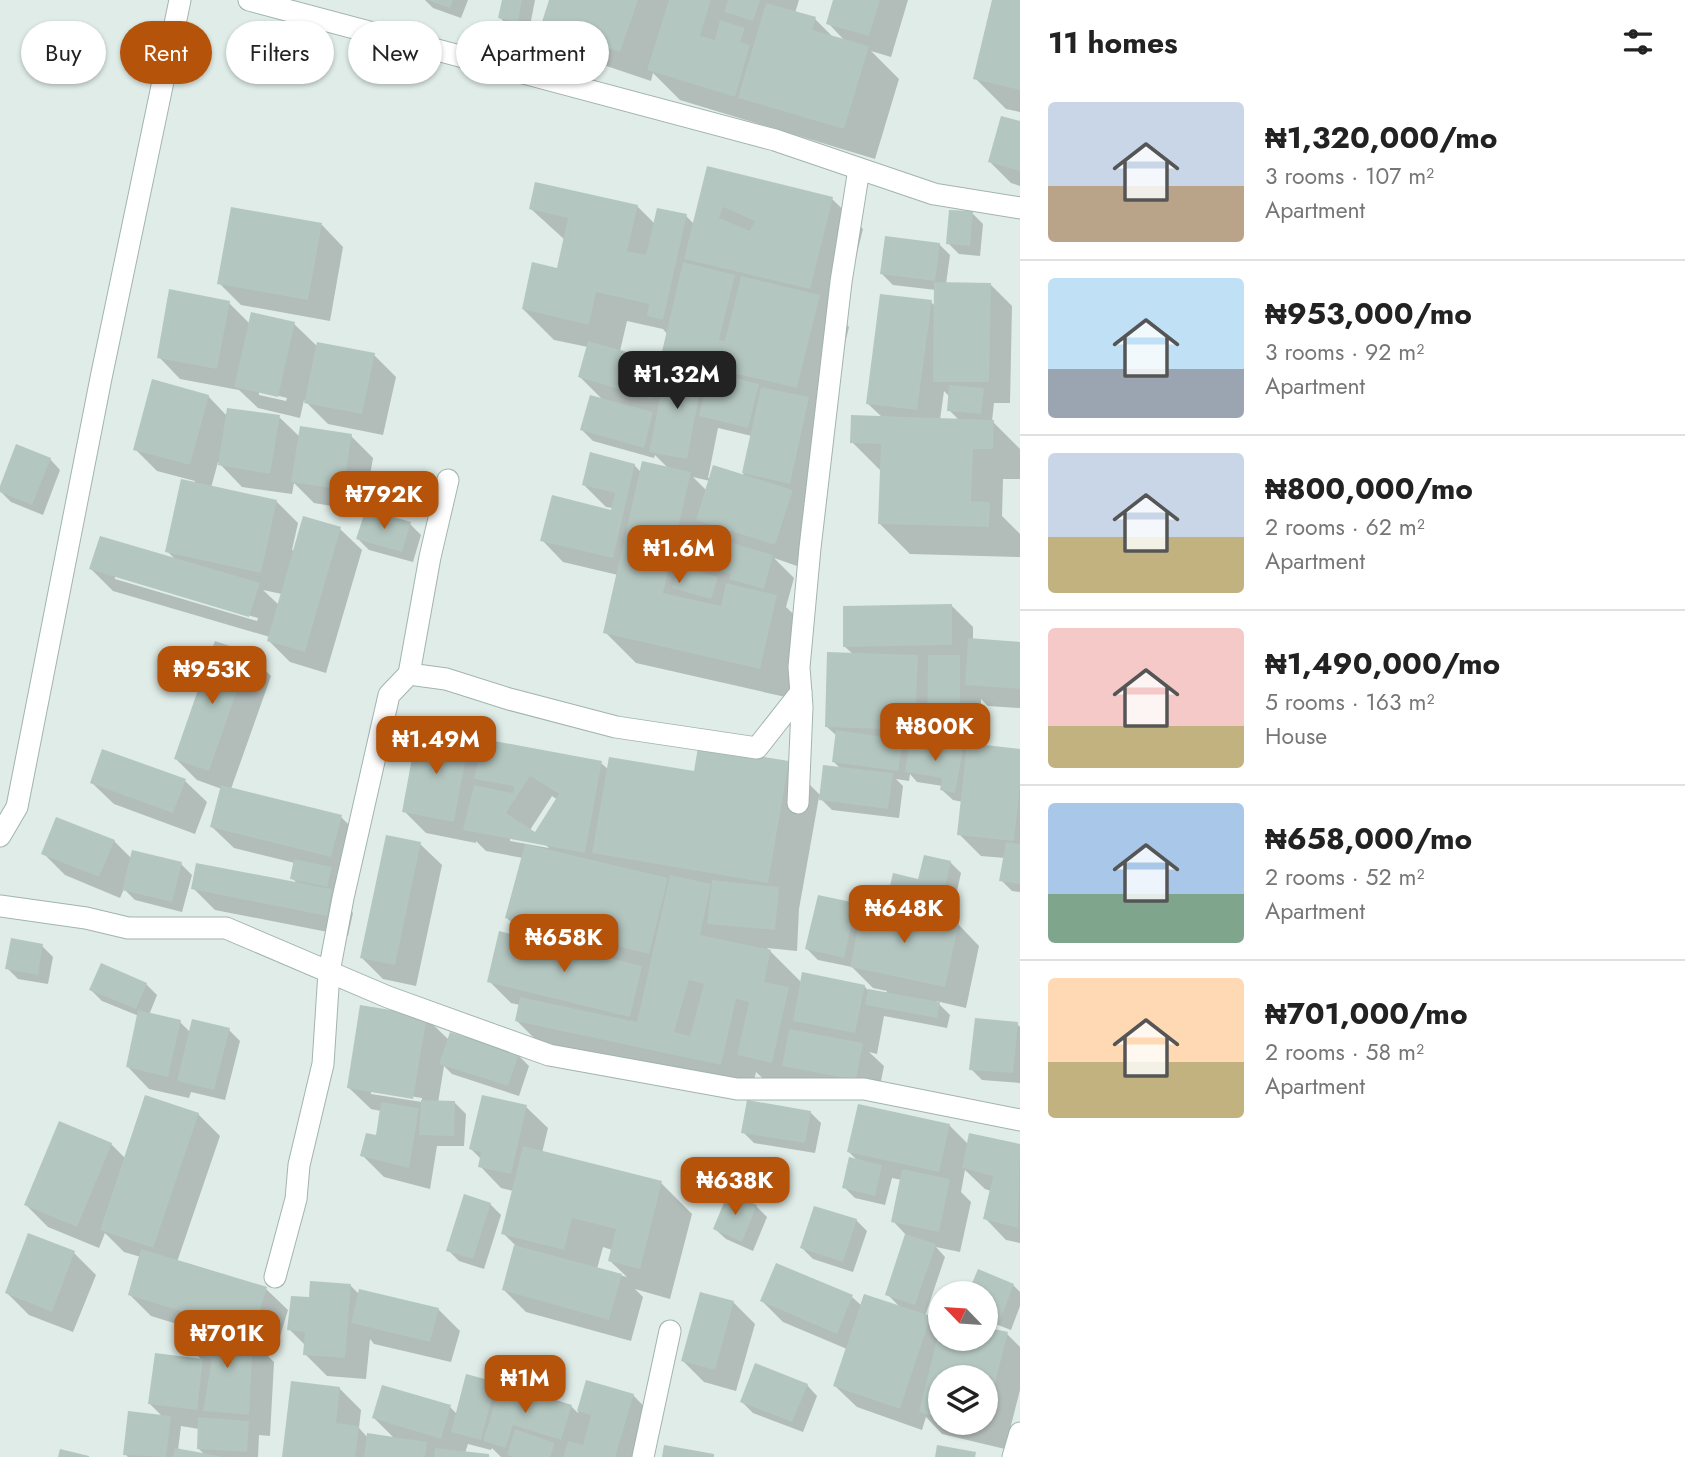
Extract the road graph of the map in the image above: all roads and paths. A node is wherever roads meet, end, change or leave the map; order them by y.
1 (180, 0) edge
2 (249, 0) edge
3 (859, 169) junction
4 (1020, 208) edge
5 (448, 480) dead end
6 (409, 674) junction
7 (801, 692) junction
8 (798, 803) dead end
9 (0, 836) edge
10 (0, 906) edge
11 (329, 972) junction
12 (1020, 1119) edge
13 (275, 1277) dead end
14 (670, 1331) dead end
15 (1020, 1433) edge
16 (643, 1457) edge
17 (1013, 1457) edge

1 - 9 street
2 - 3 street
3 - 4 street
3 - 7 street
5 - 6 street
6 - 7 street
6 - 11 street
7 - 8 street
10 - 11 street
11 - 12 street
11 - 13 street
14 - 16 street
15 - 17 street

